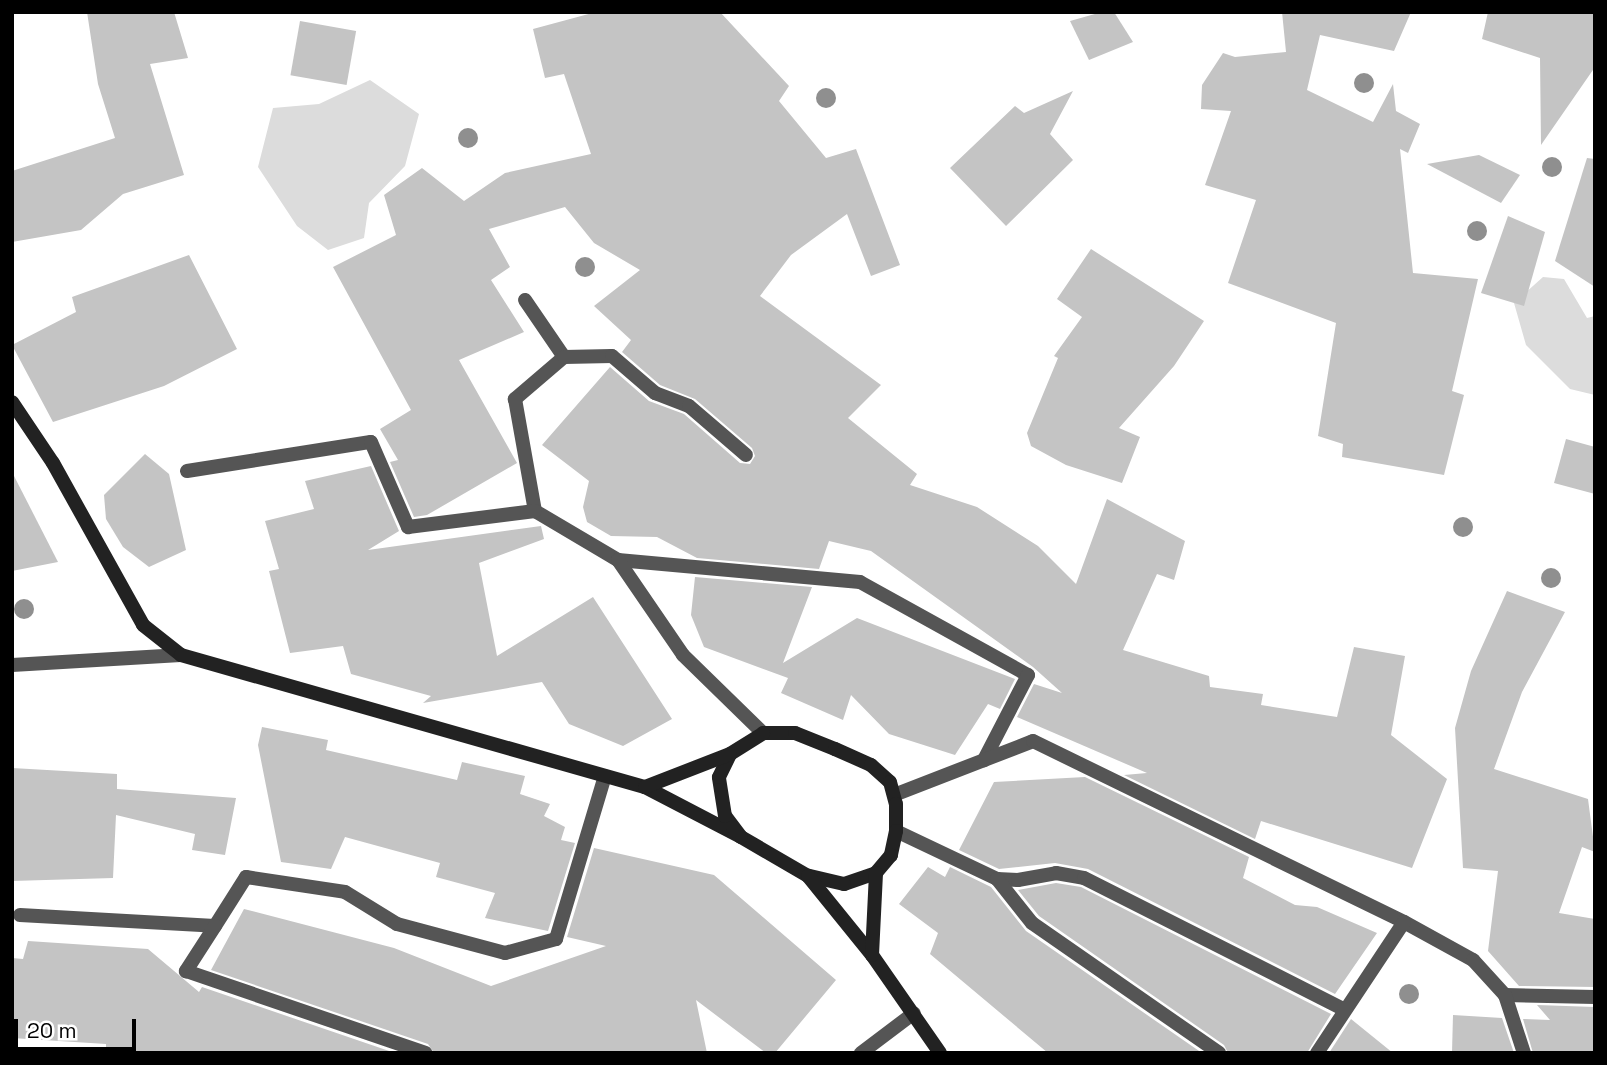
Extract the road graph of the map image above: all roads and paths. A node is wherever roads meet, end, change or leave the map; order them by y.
1 (525, 300) dead end
2 (564, 357) junction
3 (12, 402) edge
4 (746, 455) dead end
5 (187, 471) dead end
6 (535, 511) junction
7 (618, 560) junction
8 (181, 655) junction
9 (12, 664) edge
10 (763, 733) junction
11 (730, 754) junction
12 (984, 760) junction
13 (605, 776) junction
14 (645, 788) junction
15 (894, 795) junction
16 (896, 831) junction
17 (741, 837) junction
18 (876, 873) junction
19 (808, 876) junction
20 (997, 879) junction
21 (20, 915) dead end
22 (1404, 922) junction
23 (215, 926) junction
24 (872, 955) junction
25 (1505, 995) junction
26 (1595, 997) edge
27 (1345, 1010) junction
28 (915, 1013) junction
29 (425, 1053) edge
30 (860, 1053) edge
31 (940, 1053) edge
32 (1219, 1053) edge
33 (1317, 1053) edge
34 (1524, 1053) edge

1 - 2 street
2 - 4 street
2 - 6 street
3 - 8 street
5 - 6 street
6 - 7 street
7 - 10 street
7 - 12 street
8 - 9 street
8 - 13 street
10 - 11 street
10 - 15 street
11 - 14 street
11 - 17 street
12 - 15 street
12 - 22 street
13 - 14 street
13 - 23 street
14 - 17 street
15 - 16 street
16 - 18 street
16 - 20 street
17 - 19 street
18 - 19 street
18 - 24 street
19 - 24 street
20 - 27 street
20 - 32 street
21 - 23 street
22 - 25 street
22 - 27 street
23 - 29 street
24 - 28 street
25 - 26 street
25 - 34 street
27 - 33 street
28 - 30 street
28 - 31 street

